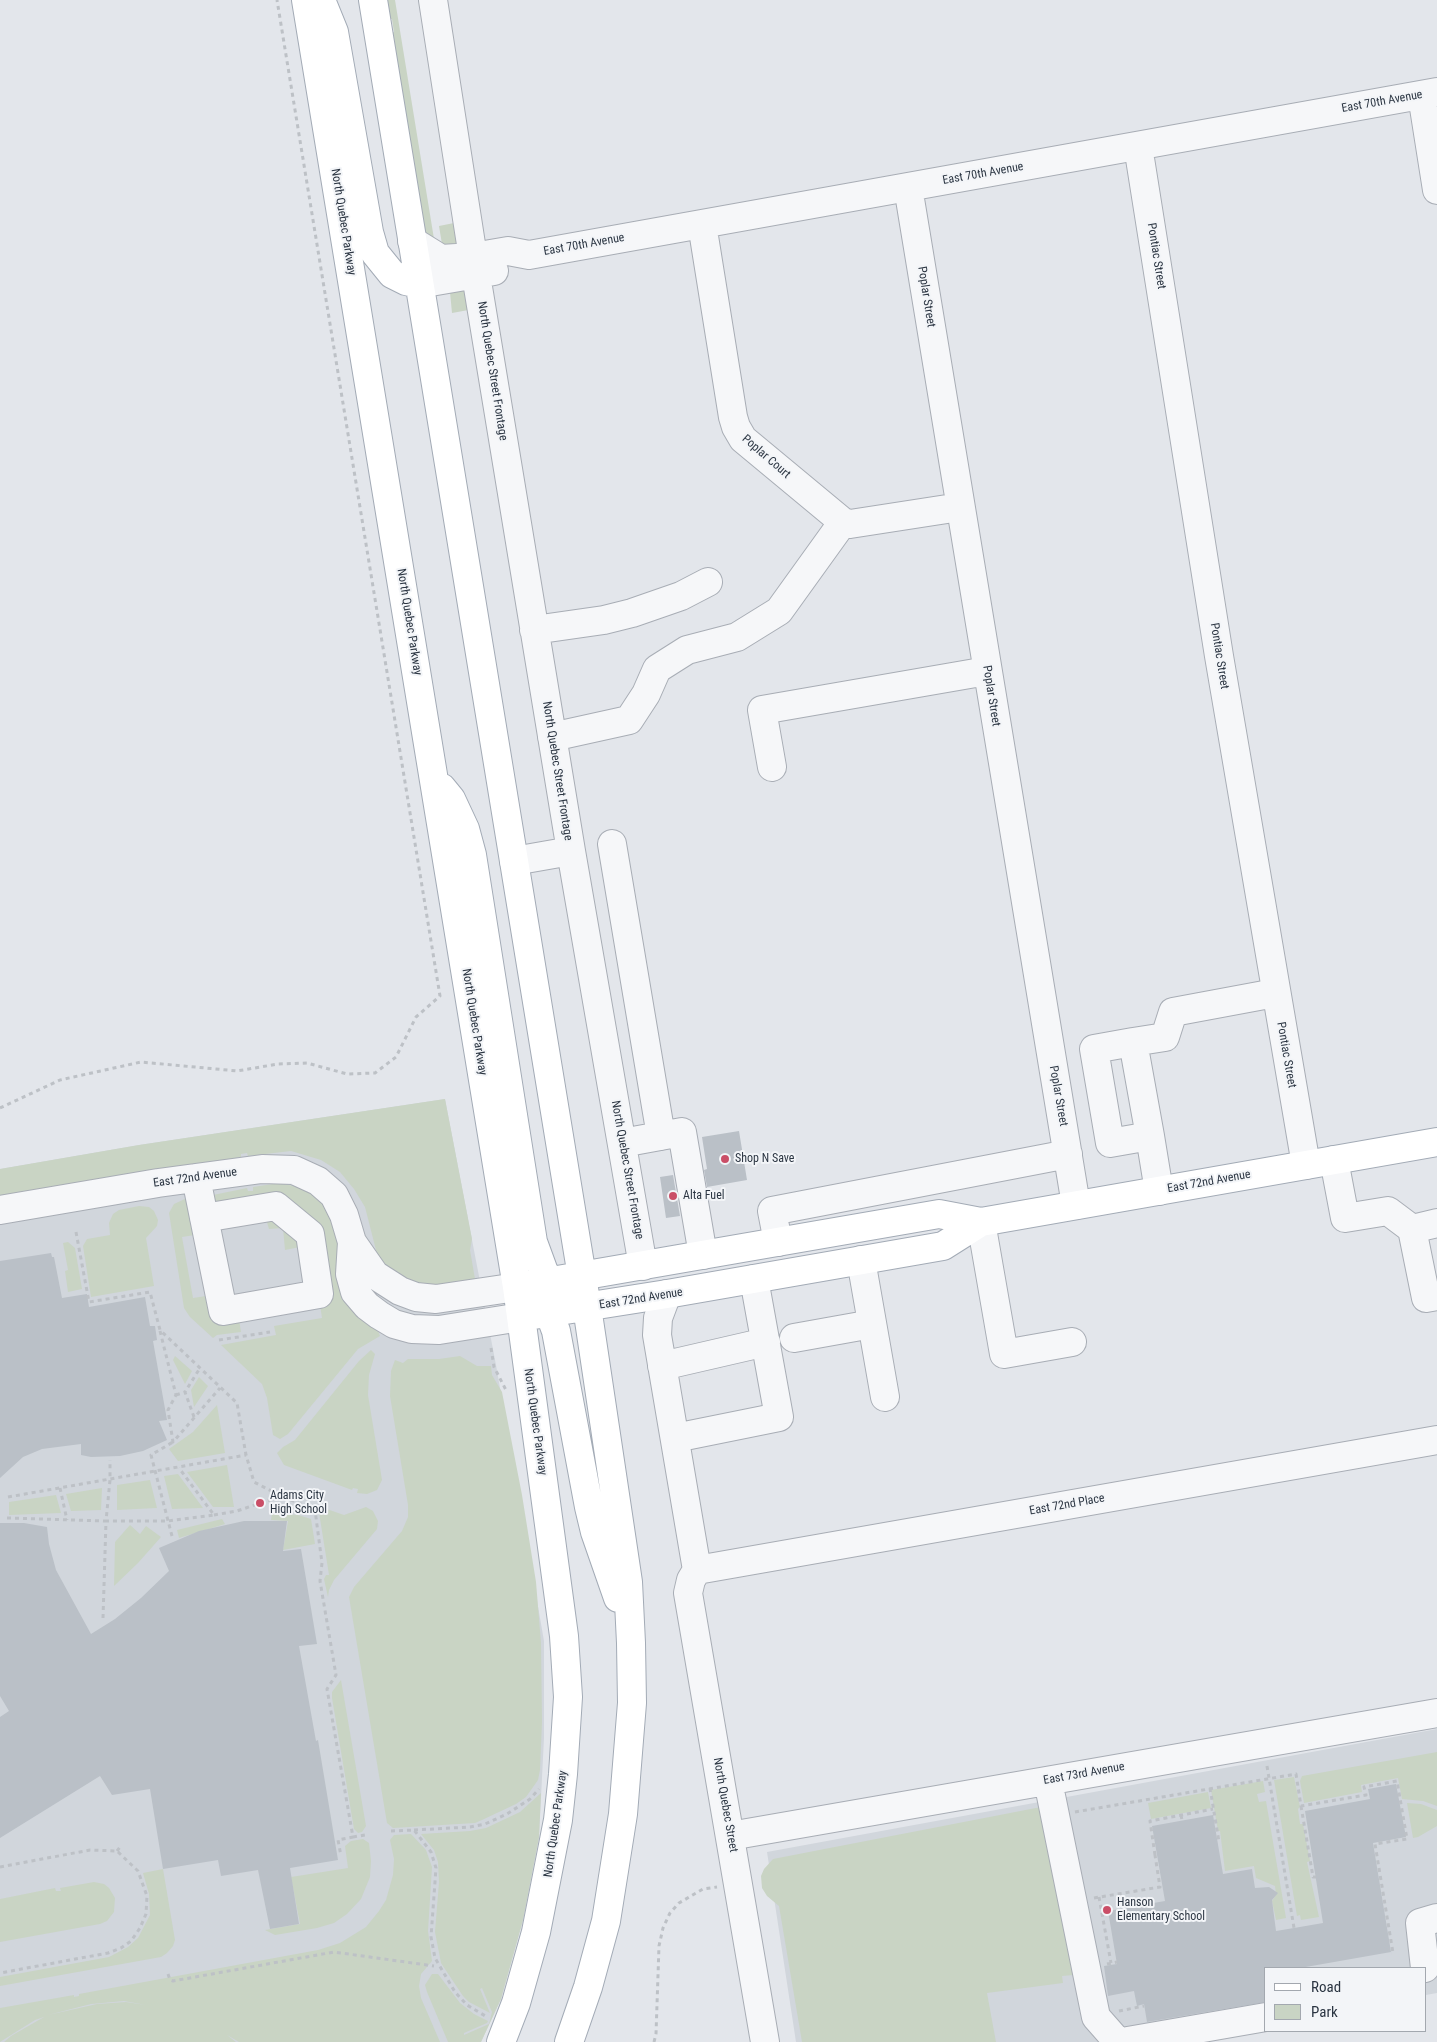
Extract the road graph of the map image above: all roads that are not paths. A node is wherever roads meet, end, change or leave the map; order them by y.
1 (306, 0) edge
2 (321, 0) edge
3 (373, 0) edge
4 (433, 0) edge
5 (1430, 93) edge
6 (1138, 146) junction
7 (908, 187) junction
8 (1437, 190) edge
9 (702, 224) junction
10 (412, 242) junction
11 (475, 266) junction
12 (419, 284) junction
13 (960, 507) junction
14 (843, 522) junction
15 (708, 582) dead end
16 (534, 630) junction
17 (987, 671) junction
18 (552, 737) junction
19 (772, 767) dead end
20 (435, 778) junction
21 (612, 844) dead end
22 (571, 852) junction
23 (514, 861) junction
24 (1275, 993) junction
25 (1133, 1042) junction
26 (661, 1136) junction
27 (1150, 1136) junction
28 (622, 1142) junction
29 (1437, 1142) edge
30 (1068, 1154) junction
31 (1334, 1160) junction
32 (1306, 1165) junction
33 (196, 1178) junction
34 (1159, 1191) junction
35 (1076, 1205) junction
36 (0, 1210) edge
37 (204, 1218) junction
38 (981, 1222) junction
39 (1425, 1226) edge
40 (352, 1242) junction
41 (778, 1242) junction
42 (703, 1255) junction
43 (861, 1260) junction
44 (643, 1266) junction
45 (582, 1276) junction
46 (754, 1279) junction
47 (550, 1281) junction
48 (517, 1287) junction
49 (667, 1294) junction
50 (1437, 1296) edge
51 (587, 1307) junction
52 (550, 1313) junction
53 (522, 1317) junction
54 (872, 1324) junction
55 (794, 1338) dead end
56 (766, 1342) junction
57 (1072, 1342) dead end
58 (662, 1366) junction
59 (885, 1397) dead end
60 (674, 1438) junction
61 (1437, 1440) edge
62 (697, 1570) junction
63 (630, 1621) junction
64 (1437, 1713) edge
65 (1048, 1781) junction
66 (730, 1836) junction
67 (1437, 1918) edge
68 (1429, 1968) edge
69 (1264, 2017) edge
70 (501, 2042) edge
71 (569, 2042) edge
72 (765, 2042) edge
73 (1118, 2042) edge
74 (1122, 2042) edge

1 - 20 main road, North Quebec Parkway
2 - 12 main road
3 - 10 main road
4 - 11 street, North Quebec Street Frontage
5 - 6 street, East 70th Avenue
5 - 8 street
6 - 7 street, East 70th Avenue
6 - 24 street, Pontiac Street
7 - 9 street, East 70th Avenue
7 - 13 street, Poplar Street
9 - 11 street, East 70th Avenue
9 - 14 street, Poplar Court
10 - 11 street, East 70th Avenue
10 - 12 main road
11 - 12 street, East 70th Avenue
11 - 16 street, North Quebec Street Frontage
12 - 23 main road
13 - 14 street
13 - 17 street, Poplar Street
14 - 18 street
15 - 16 street
16 - 18 street, North Quebec Street Frontage
17 - 19 street
17 - 30 street, Poplar Street
18 - 22 street, North Quebec Street Frontage
20 - 47 main road
20 - 48 main road, North Quebec Parkway
21 - 26 street
22 - 23 street
22 - 28 street, North Quebec Street Frontage
23 - 45 main road
24 - 25 street
24 - 32 street, Pontiac Street
25 - 27 street
25 - 27 street
26 - 28 street
26 - 42 street
27 - 34 street
28 - 44 street, North Quebec Street Frontage
29 - 31 main road, East 72nd Avenue
30 - 35 street, Poplar Street
30 - 41 street
31 - 32 main road, East 72nd Avenue
31 - 39 street
32 - 34 main road, East 72nd Avenue
33 - 36 street, East 72nd Avenue
33 - 37 street
33 - 40 street, East 72nd Avenue
34 - 35 main road, East 72nd Avenue
35 - 38 main road, East 72nd Avenue
37 - 37 street
38 - 41 main road, East 72nd Avenue
38 - 43 main road, East 72nd Avenue
38 - 57 street
39 - 50 street
40 - 48 street, East 72nd Avenue
40 - 53 street, East 72nd Avenue
41 - 42 main road, East 72nd Avenue
42 - 44 main road, East 72nd Avenue
43 - 46 main road, East 72nd Avenue
43 - 54 street
44 - 45 main road, East 72nd Avenue
45 - 47 main road, East 72nd Avenue
45 - 51 main road
46 - 49 main road, East 72nd Avenue
46 - 56 street
47 - 48 main road, East 72nd Avenue
47 - 51 main road
48 - 52 main road
48 - 53 main road, North Quebec Parkway
49 - 51 main road, East 72nd Avenue
49 - 58 street
51 - 52 main road, East 72nd Avenue
51 - 63 main road
52 - 53 main road, East 72nd Avenue
52 - 63 main road
53 - 70 main road, North Quebec Parkway
54 - 55 street
54 - 59 street
56 - 58 street
56 - 60 street
58 - 60 street
60 - 62 street
61 - 62 street, East 72nd Place
62 - 66 street, North Quebec Street
63 - 71 main road
64 - 65 street, East 73rd Avenue
65 - 66 street, East 73rd Avenue
65 - 73 street
66 - 72 street, North Quebec Street
67 - 68 street
69 - 74 street

